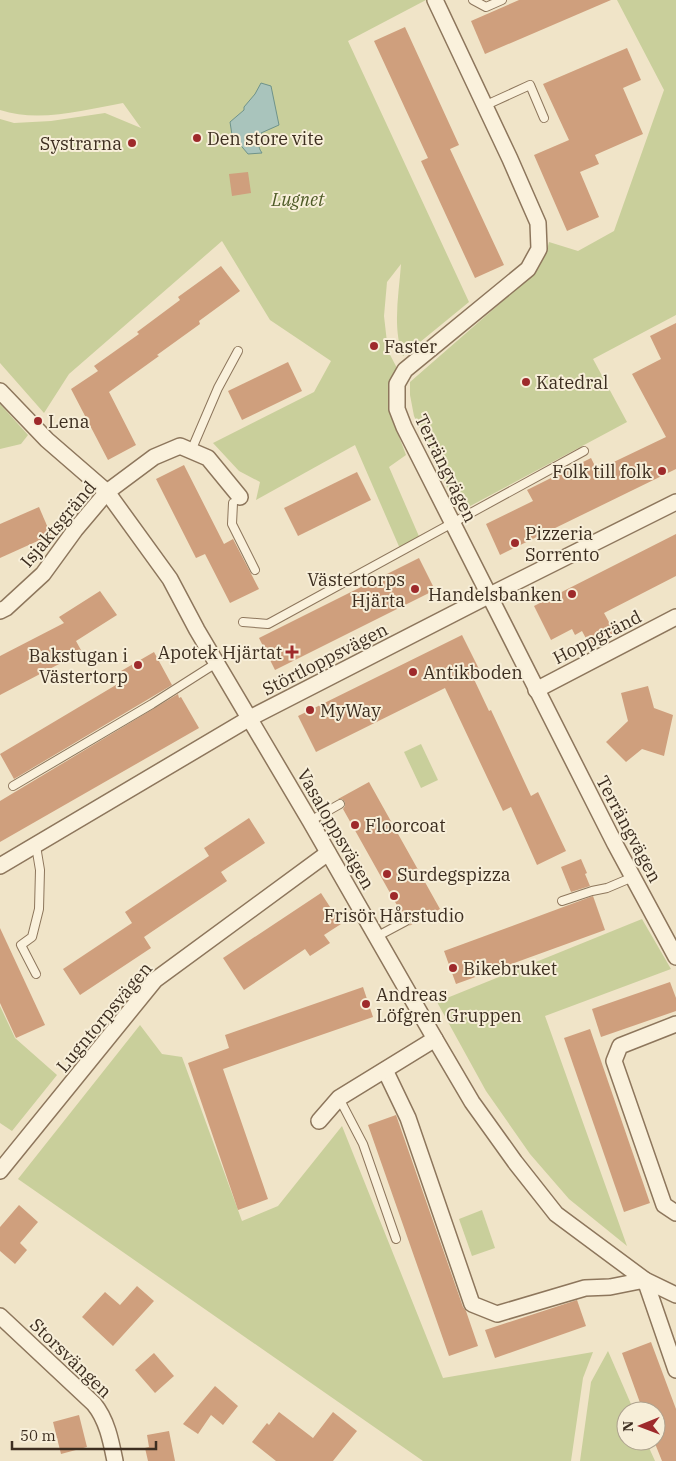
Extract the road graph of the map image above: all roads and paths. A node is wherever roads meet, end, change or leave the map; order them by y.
1 (435, 0) edge
2 (473, 0) edge
3 (502, 0) edge
4 (484, 106) junction
5 (544, 118) dead end
6 (238, 351) dead end
7 (0, 391) edge
8 (191, 451) junction
9 (584, 451) dead end
10 (107, 492) junction
11 (237, 500) joint
12 (676, 502) edge
13 (453, 524) junction
14 (255, 570) dead end
15 (488, 596) junction
16 (0, 611) edge
17 (676, 617) edge
18 (243, 622) dead end
19 (218, 662) junction
20 (536, 690) junction
21 (250, 718) junction
22 (13, 786) dead end
23 (340, 804) dead end
24 (310, 821) junction
25 (36, 846) junction
26 (328, 853) junction
27 (0, 866) edge
28 (633, 877) junction
29 (562, 901) dead end
30 (406, 921) dead end
31 (376, 937) junction
32 (676, 957) edge
33 (36, 974) dead end
34 (676, 1024) edge
35 (435, 1039) junction
36 (384, 1070) junction
37 (340, 1098) junction
38 (319, 1121) dead end
39 (0, 1172) edge
40 (676, 1213) edge
41 (396, 1239) dead end
42 (644, 1280) junction
43 (676, 1295) edge
44 (0, 1316) edge
45 (676, 1370) edge
46 (115, 1461) edge

1 - 4 street, Terrängvägen
2 - 3 lane
4 - 5 lane
4 - 13 street, Terrängvägen
6 - 8 lane
7 - 10 street, Vasaloppsvägen
8 - 10 street, Isjaktsgränd
8 - 11 street, Isjaktsgränd
9 - 13 lane
10 - 16 street, Isjaktsgränd
10 - 19 street, Vasaloppsvägen
11 - 14 lane
12 - 15 street, Störtloppsvägen
13 - 15 street, Terrängvägen
13 - 18 lane
15 - 20 street, Terrängvägen
15 - 21 street, Störtloppsvägen
17 - 20 street, Hoppgränd
19 - 21 street, Vasaloppsvägen
19 - 22 lane
20 - 28 street, Terrängvägen
21 - 24 street, Vasaloppsvägen
21 - 25 street, Störtloppsvägen
23 - 24 lane
24 - 26 street, Vasaloppsvägen
25 - 27 street, Störtloppsvägen
25 - 33 lane
26 - 31 street, Vasaloppsvägen
26 - 39 street, Lugntorpsvägen
28 - 29 lane
28 - 32 street, Terrängvägen
30 - 31 lane
31 - 35 street, Vasaloppsvägen
34 - 40 street
35 - 36 street
35 - 42 street, Vasaloppsvägen
36 - 37 street
36 - 42 street
37 - 38 street
37 - 41 lane
42 - 43 street, Vasaloppsvägen
42 - 45 street
44 - 46 street, Storsvängen

